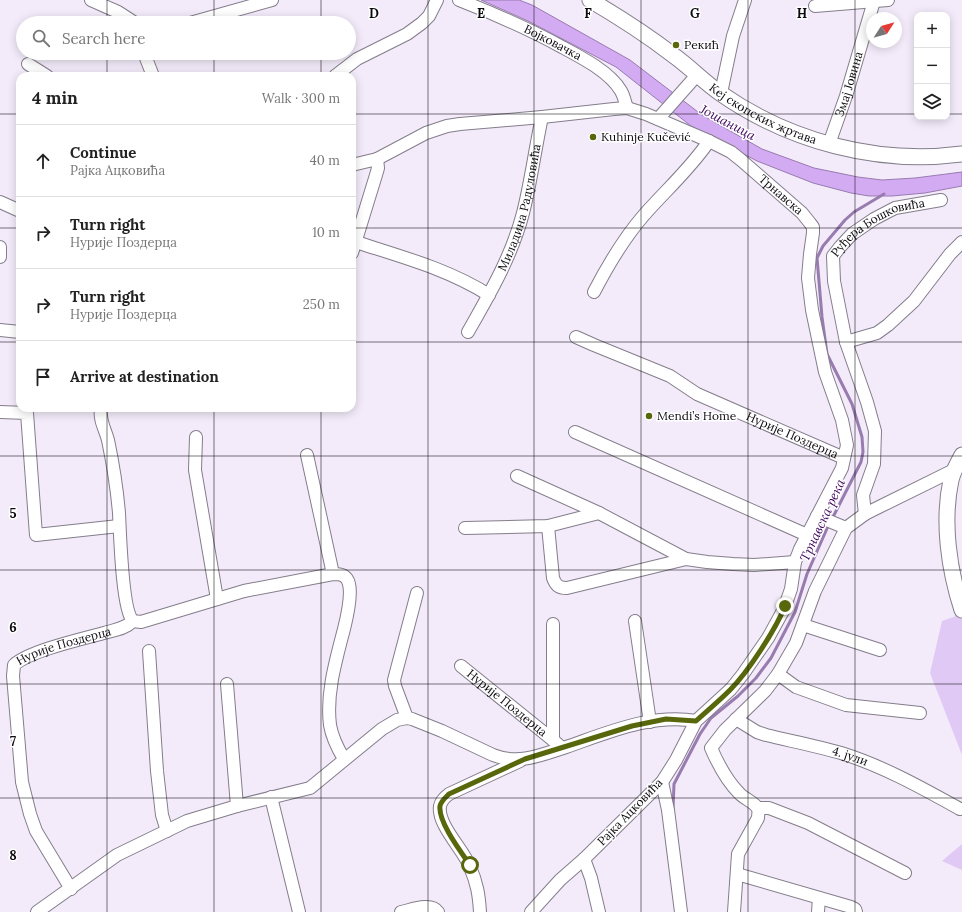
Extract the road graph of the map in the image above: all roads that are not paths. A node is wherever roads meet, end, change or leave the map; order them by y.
1 (272, 0) edge
2 (437, 0) edge
3 (459, 0) edge
4 (590, 0) edge
5 (745, 0) edge
6 (888, 0) edge
7 (874, 1) junction
8 (99, 2) edge
9 (815, 6) dead end
10 (124, 16) edge
11 (215, 16) edge
12 (147, 60) edge
13 (356, 60) edge
14 (356, 60) edge
15 (28, 64) dead end
16 (41, 72) edge
17 (151, 72) edge
18 (340, 72) edge
19 (693, 80) junction
20 (720, 93) junction
21 (626, 108) junction
22 (542, 117) junction
23 (658, 119) junction
24 (709, 141) junction
25 (829, 144) junction
26 (962, 154) edge
27 (377, 159) junction
28 (356, 164) edge
29 (941, 200) dead end
30 (0, 202) edge
31 (16, 209) edge
32 (356, 240) edge
33 (962, 242) edge
34 (0, 247) edge
35 (356, 248) edge
36 (0, 257) edge
37 (594, 292) dead end
38 (489, 295) junction
39 (0, 330) edge
40 (16, 332) edge
41 (468, 332) dead end
42 (576, 337) dead end
43 (846, 342) junction
44 (0, 412) edge
45 (100, 412) edge
46 (575, 432) dead end
47 (196, 437) dead end
48 (308, 455) dead end
49 (962, 455) edge
50 (844, 458) junction
51 (954, 470) junction
52 (517, 476) dead end
53 (599, 513) junction
54 (865, 514) junction
55 (821, 517) junction
56 (119, 526) junction
57 (548, 526) junction
58 (843, 526) junction
59 (465, 528) dead end
60 (807, 535) junction
61 (686, 559) junction
62 (795, 562) junction
63 (333, 574) junction
64 (417, 593) dead end
65 (217, 599) junction
66 (962, 610) edge
67 (133, 621) junction
68 (635, 621) dead end
69 (553, 624) dead end
70 (803, 625) junction
71 (149, 650) dead end
72 (880, 650) dead end
73 (461, 666) dead end
74 (778, 674) junction
75 (227, 684) dead end
76 (920, 713) dead end
77 (407, 718) junction
78 (736, 719) junction
79 (696, 721) junction
80 (650, 722) junction
81 (553, 740) junction
82 (562, 748) junction
83 (344, 759) junction
84 (525, 759) junction
85 (662, 782) junction
86 (271, 797) junction
87 (237, 806) junction
88 (758, 808) junction
89 (960, 808) dead end
90 (168, 831) junction
91 (584, 859) junction
92 (905, 873) dead end
93 (737, 874) junction
94 (71, 888) junction
95 (819, 898) junction
96 (37, 912) edge
97 (299, 912) edge
98 (401, 912) edge
99 (438, 912) edge
100 (480, 912) edge
101 (531, 912) edge
102 (599, 912) edge
103 (681, 912) edge
104 (734, 912) edge
105 (818, 912) edge
106 (856, 912) edge

1 - 11 street
2 - 13 street
3 - 21 street, Војковачка
4 - 19 main road, Кеј скопских жртава
5 - 20 street
6 - 7 street
7 - 9 street
7 - 25 street, Змај Јовина
8 - 10 street
12 - 17 street
14 - 18 street
15 - 16 street
19 - 20 main road, Кеј скопских жртава
19 - 23 street
20 - 25 main road, Кеј скопских жртава
21 - 22 street
21 - 23 street
22 - 27 street
22 - 38 street, Миладина Радуловића
23 - 24 street
24 - 37 street
24 - 50 street, Трнавска
25 - 26 main road, Кеј скопских жртава
27 - 28 street
27 - 32 street
29 - 43 street, Руђера Бошковића
30 - 31 street
33 - 43 street
34 - 36 street
35 - 38 street
38 - 41 street, Миладина Радуловића
39 - 40 street
42 - 50 street, Нурије Поздерца
43 - 54 street, Руђера Бошковића
44 - 56 street
45 - 56 street
46 - 60 street
47 - 65 street
48 - 63 street
49 - 51 main road
50 - 55 street, Нурије Поздерца
51 - 54 street
51 - 66 main road
52 - 53 street
53 - 57 street
53 - 61 street
54 - 58 street
55 - 58 street
55 - 60 street, Нурије Поздерца
56 - 67 street
57 - 59 street
57 - 61 street
58 - 70 street
60 - 62 street, Нурије Поздерца
61 - 62 street
62 - 79 street, Нурије Поздерца
63 - 65 street, Нурије Поздерца
63 - 83 street
64 - 77 street
65 - 67 street, Нурије Поздерца
67 - 94 street, Нурије Поздерца
68 - 80 street
69 - 81 street, Нурије Поздерца
70 - 72 street
70 - 74 street
71 - 90 street
73 - 81 street, Нурије Поздерца
74 - 76 street
74 - 78 street
75 - 87 street
77 - 83 street
77 - 84 street, Нурије Поздерца
78 - 88 street
78 - 89 street, 4. јули
79 - 80 street, Нурије Поздерца
79 - 85 street, Рајка Ацковића
80 - 82 street, Нурије Поздерца
81 - 82 street, Нурије Поздерца
82 - 84 street, Нурије Поздерца
83 - 86 street
84 - 100 street, Нурије Поздерца
85 - 91 street, Рајка Ацковића
85 - 103 street
86 - 87 street
86 - 97 street
87 - 90 street
88 - 92 street
88 - 93 street
90 - 94 street
91 - 101 street, Рајка Ацковића
91 - 102 street
93 - 95 street
93 - 104 street
94 - 96 street
95 - 105 street
95 - 106 street
98 - 99 street

